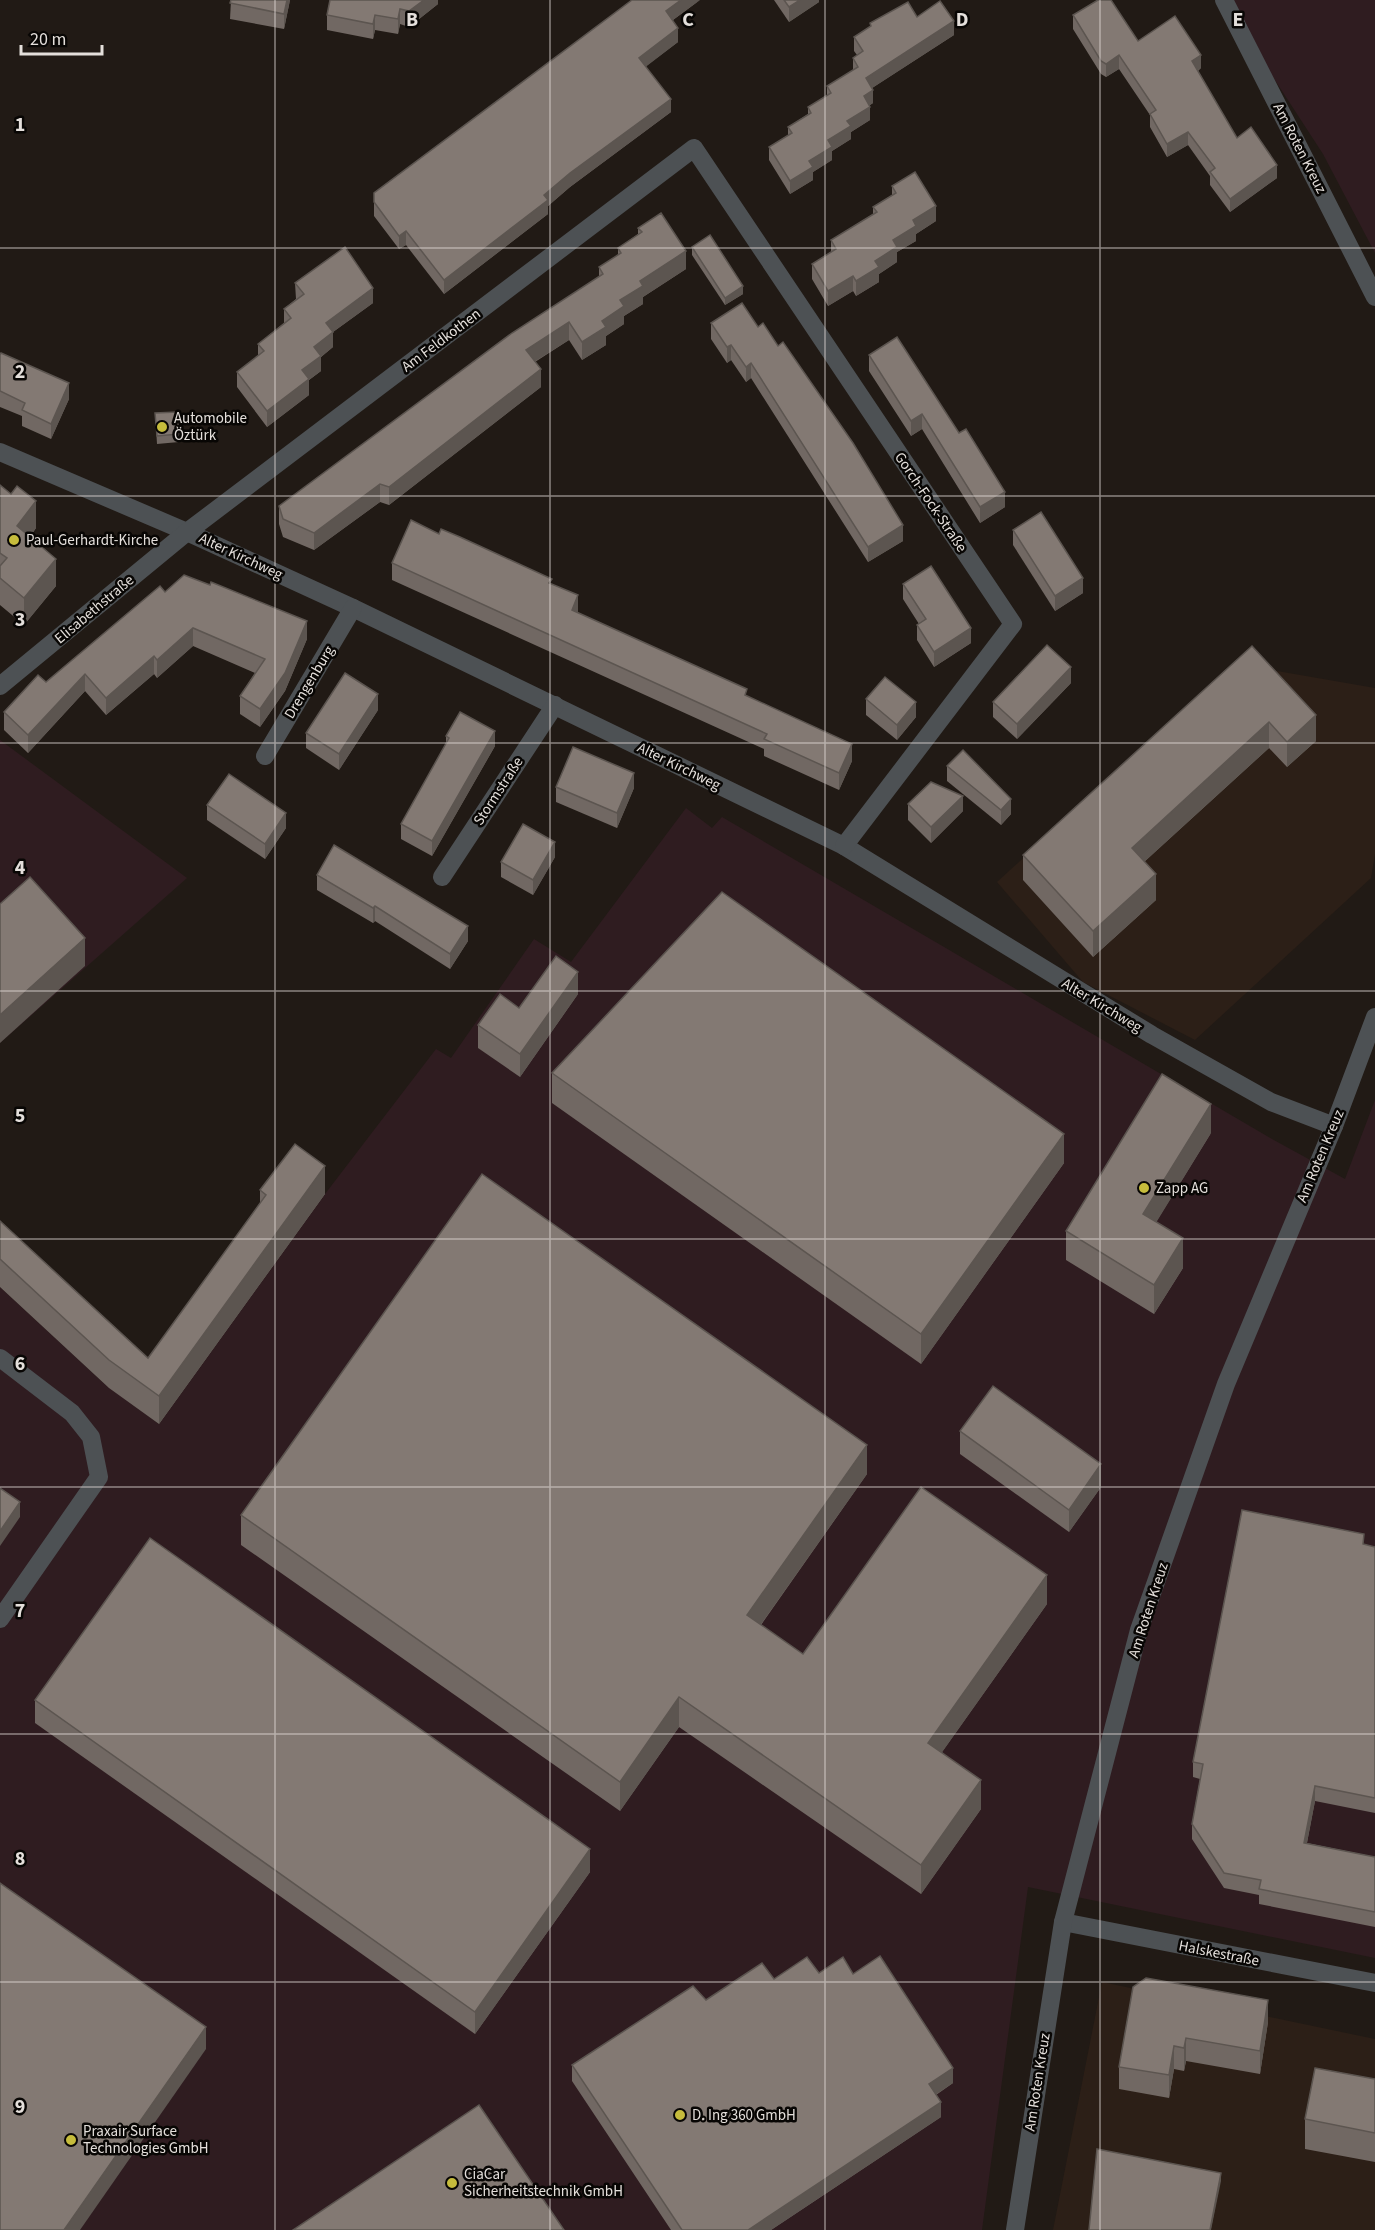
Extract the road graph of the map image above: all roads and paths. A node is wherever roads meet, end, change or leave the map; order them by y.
1 (1224, 0) edge
2 (694, 148) joint
3 (1375, 297) edge
4 (0, 452) edge
5 (187, 532) junction
6 (353, 608) junction
7 (0, 686) edge
8 (555, 705) junction
9 (265, 756) dead end
10 (844, 846) junction
11 (442, 877) dead end
12 (1375, 1017) edge
13 (1334, 1126) junction
14 (0, 1358) edge
15 (0, 1619) edge
16 (1063, 1922) junction
17 (1375, 1983) edge
18 (1015, 2230) edge

1 - 3 street, Am Roten Kreuz
2 - 5 street, Am Feldkothen
2 - 10 street, Gorch-Fock-Straße
4 - 5 street, Alter Kirchweg
5 - 6 street, Alter Kirchweg
5 - 7 street, Elisabethstraße
6 - 8 street, Alter Kirchweg
6 - 9 street, Drengenburg
8 - 10 street, Alter Kirchweg
8 - 11 street, Stormstraße
10 - 13 street, Alter Kirchweg
12 - 13 street, Am Roten Kreuz
13 - 16 street, Am Roten Kreuz
14 - 15 street
16 - 17 street, Halskestraße
16 - 18 street, Am Roten Kreuz

